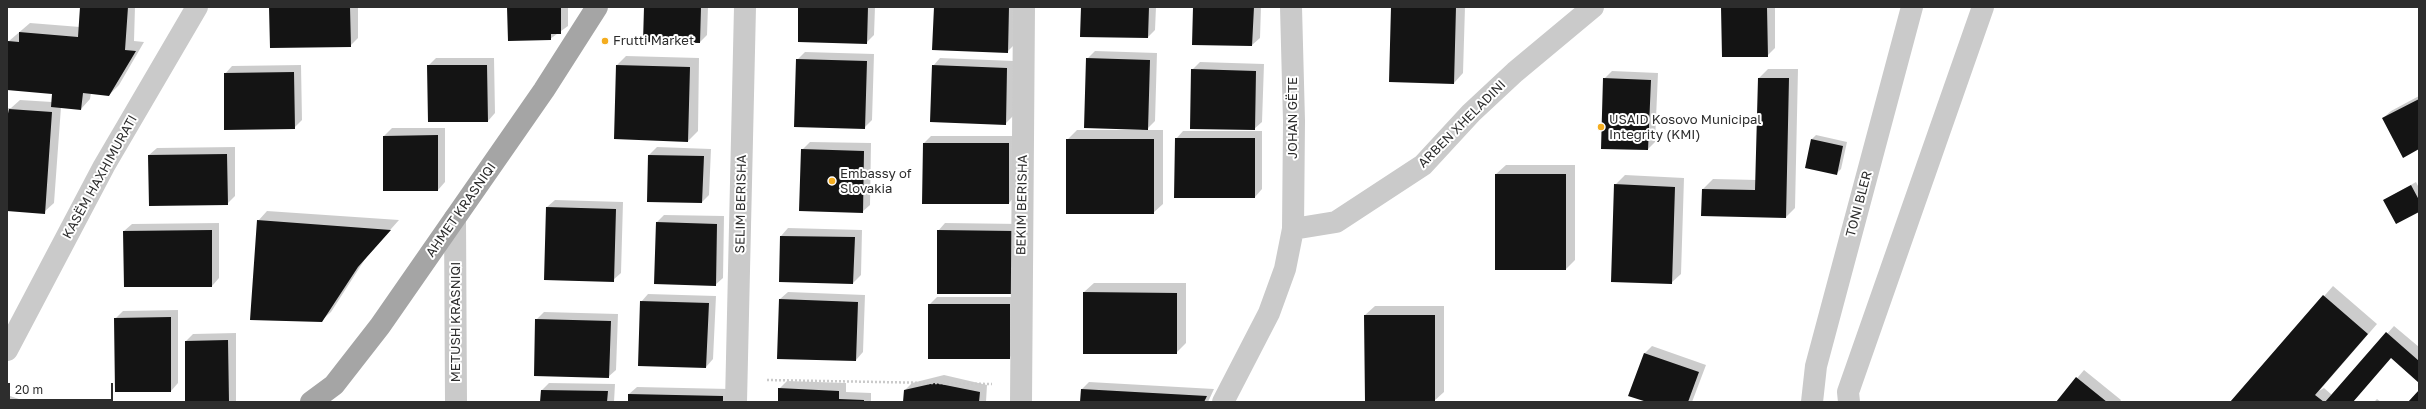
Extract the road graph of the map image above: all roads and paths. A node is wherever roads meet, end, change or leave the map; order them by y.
1 (197, 7) edge
2 (597, 7) edge
3 (745, 7) edge
4 (1024, 7) edge
5 (1291, 7) edge
6 (1593, 7) edge
7 (1912, 7) edge
8 (1983, 7) edge
9 (455, 218) junction
10 (1292, 229) junction
11 (7, 350) edge
12 (737, 379) junction
13 (1020, 393) edge
14 (331, 394) edge
15 (311, 402) edge
16 (456, 402) edge
17 (736, 402) edge
18 (1223, 402) edge
19 (1812, 402) edge
20 (1849, 402) edge

1 - 11 street, KASËM HAXHIMURATI
2 - 9 main road, AHMET KRASNIQI
3 - 12 street, SELIM BERISHA
4 - 13 street, BEKIM BERISHA
5 - 10 street, JOHAN GËTE
6 - 10 street, ARBEN XHELADINI
7 - 19 street, TONI BLER
8 - 20 street
9 - 14 main road, AHMET KRASNIQI
9 - 16 street, METUSH KRASNIQI
10 - 18 street
12 - 13 path
12 - 17 street, SELIM BERISHA
14 - 15 main road, AHMET KRASNIQI

